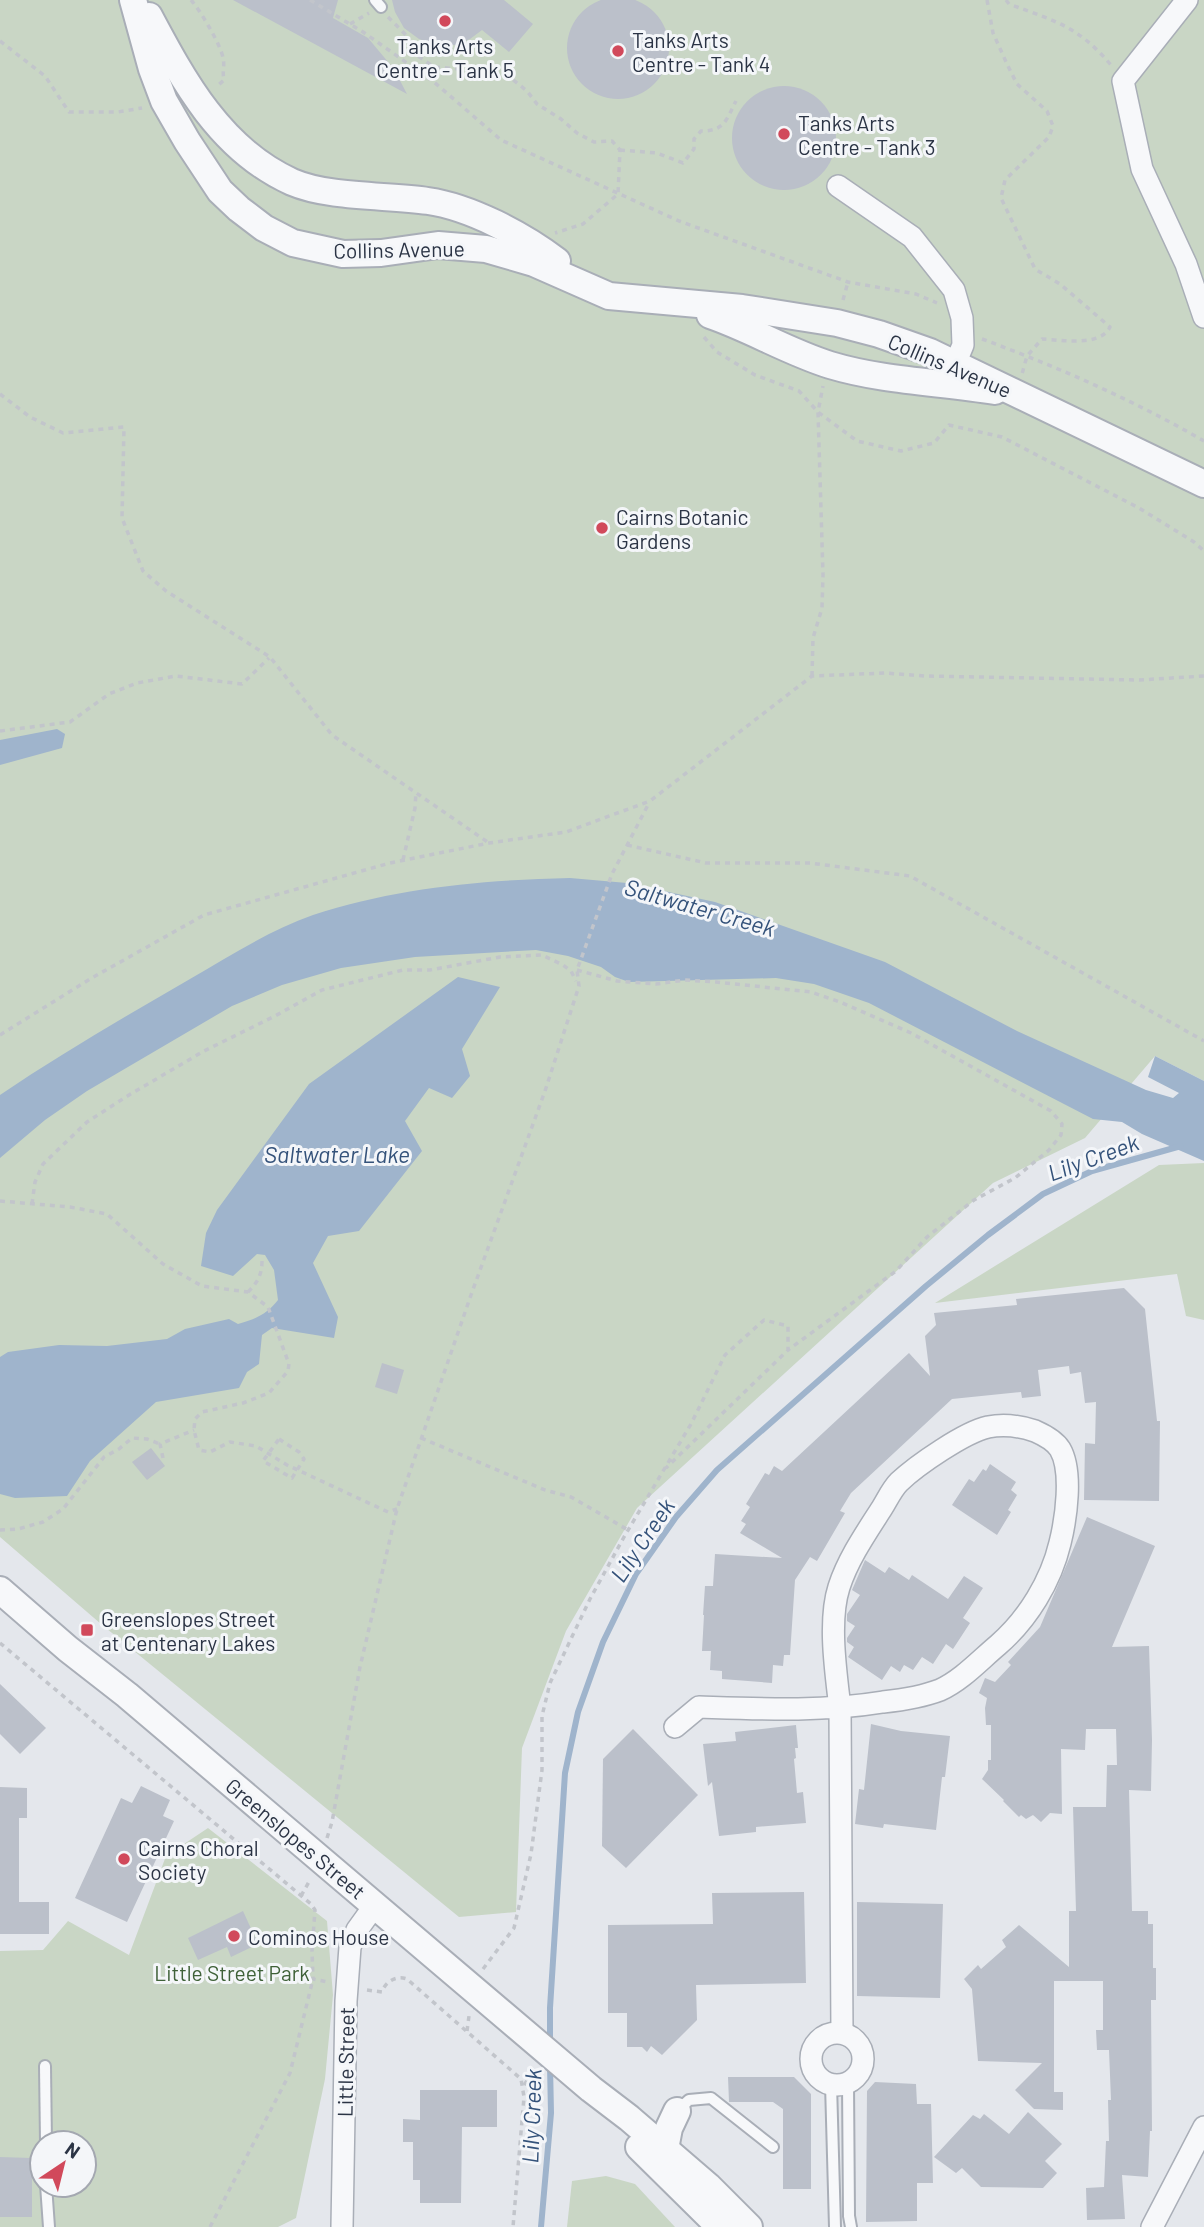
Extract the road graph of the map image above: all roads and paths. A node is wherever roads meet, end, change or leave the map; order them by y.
1 (133, 0) edge
2 (141, 0) edge
3 (191, 0) edge
4 (310, 0) edge
5 (987, 0) edge
6 (1006, 0) edge
7 (1187, 0) edge
8 (378, 4) edge
9 (350, 24) junction
10 (0, 41) edge
11 (1111, 65) dead end
12 (192, 92) junction
13 (736, 101) dead end
14 (168, 108) junction
15 (620, 150) junction
16 (838, 186) dead end
17 (618, 194) junction
18 (558, 232) dead end
19 (848, 282) junction
20 (592, 287) junction
21 (672, 303) junction
22 (840, 311) dead end
23 (1204, 317) edge
24 (963, 332) junction
25 (701, 333) dead end
26 (1027, 356) junction
27 (955, 364) junction
28 (824, 381) dead end
29 (0, 394) edge
30 (1021, 395) junction
31 (818, 412) junction
32 (1204, 441) edge
33 (1163, 464) junction
34 (1204, 484) edge
35 (1204, 496) edge
36 (1204, 551) edge
37 (270, 657) junction
38 (812, 676) junction
39 (1204, 676) edge
40 (0, 731) edge
41 (416, 792) junction
42 (650, 801) junction
43 (489, 843) junction
44 (627, 845) junction
45 (403, 860) junction
46 (577, 970) junction
47 (579, 986) junction
48 (0, 1035) edge
49 (1204, 1041) edge
50 (0, 1201) edge
51 (32, 1204) junction
52 (262, 1261) dead end
53 (248, 1292) junction
54 (788, 1350) junction
55 (194, 1430) junction
56 (421, 1438) junction
57 (160, 1444) junction
58 (268, 1454) junction
59 (163, 1458) dead end
60 (666, 1468) junction
61 (297, 1470) junction
62 (397, 1509) junction
63 (0, 1530) edge
64 (628, 1530) junction
65 (0, 1590) edge
66 (0, 1643) edge
67 (839, 1708) junction
68 (676, 1727) dead end
69 (320, 1860) junction
70 (375, 1905) junction
71 (487, 1962) dead end
72 (313, 1979) junction
73 (320, 1981) dead end
74 (367, 1990) dead end
75 (842, 2033) junction
76 (45, 2066) dead end
77 (839, 2084) junction
78 (591, 2089) junction
79 (677, 2111) joint
80 (1204, 2127) edge
81 (46, 2129) edge
82 (773, 2147) dead end
83 (665, 2149) junction
84 (1172, 2188) junction
85 (47, 2199) edge
86 (49, 2227) edge
87 (210, 2227) edge
88 (342, 2227) edge
89 (513, 2227) edge
90 (722, 2227) edge
91 (749, 2227) edge
92 (835, 2227) edge
93 (851, 2227) edge
94 (1152, 2227) edge
95 (1163, 2227) edge

1 - 14 street, Collins Avenue
2 - 12 street, Collins Avenue
3 - 12 path
4 - 9 path
5 - 26 path
6 - 11 path
7 - 23 street
8 - 9 path
8 - 15 path
9 - 17 path
10 - 14 path
12 - 14 street
12 - 20 street, Collins Avenue
13 - 15 path
14 - 20 street, Collins Avenue
15 - 17 path
16 - 24 street
17 - 18 path
17 - 19 path
19 - 22 path
19 - 24 path
20 - 21 street, Collins Avenue
21 - 27 street, Collins Avenue
21 - 30 street, Collins Avenue
24 - 26 path
24 - 27 street
25 - 31 path
26 - 30 path
26 - 32 path
27 - 30 street, Collins Avenue
28 - 31 path
29 - 37 path
30 - 33 street, Collins Avenue
31 - 36 path
31 - 38 path
33 - 34 street, Collins Avenue
33 - 35 street, Collins Avenue
37 - 40 path
37 - 41 path
38 - 39 path
38 - 42 path
41 - 43 path
41 - 45 path
42 - 43 path
42 - 44 path
43 - 45 path
44 - 46 path
44 - 49 path
45 - 48 path
46 - 47 path
46 - 54 path
47 - 51 path
47 - 56 path
50 - 51 path
51 - 53 path
52 - 53 path
53 - 55 path
54 - 60 path
54 - 60 path
55 - 57 path
55 - 58 path
56 - 62 path
56 - 64 path
57 - 59 path
57 - 63 path
58 - 61 path
58 - 61 path
58 - 61 path
60 - 64 path
61 - 62 path
62 - 69 path
64 - 71 path
65 - 69 street, Greenslopes Street
66 - 72 path
67 - 67 street
67 - 68 street
67 - 75 street
69 - 70 street, Greenslopes Street
70 - 78 street, Greenslopes Street
70 - 88 street, Little Street
72 - 73 path
72 - 87 path
74 - 89 path
75 - 77 street
75 - 77 street
76 - 81 lane
77 - 92 lane
77 - 93 lane
78 - 83 street, Greenslopes Street
78 - 90 street, Greenslopes Street
79 - 82 lane
79 - 83 street
80 - 84 street
83 - 90 street
83 - 91 street, Greenslopes Street
84 - 94 street
84 - 95 street
85 - 86 lane

